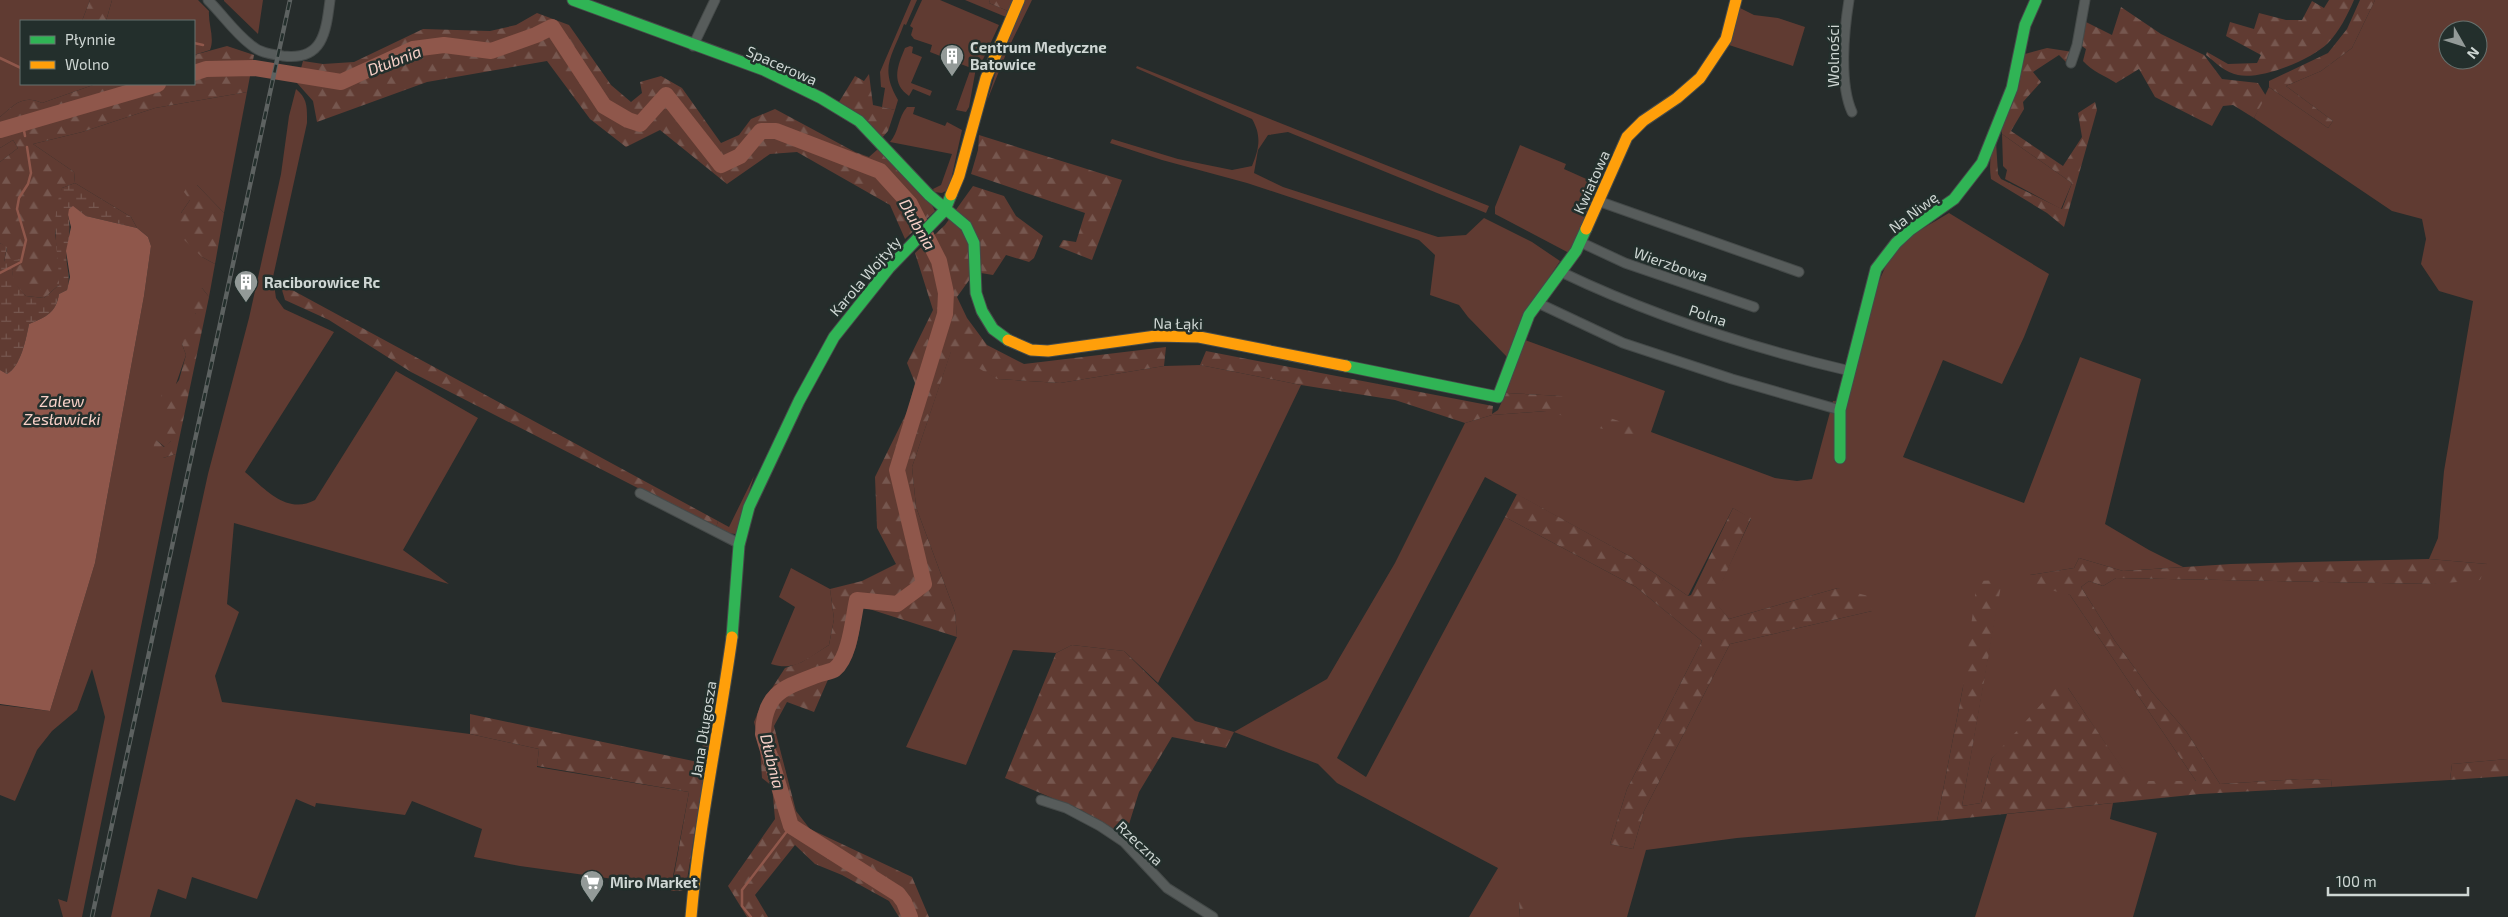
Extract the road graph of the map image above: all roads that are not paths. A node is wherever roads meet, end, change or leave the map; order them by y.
1 (208, 0) edge
2 (330, 0) edge
3 (573, 0) edge
4 (715, 0) edge
5 (1019, 0) edge
6 (1736, 0) edge
7 (1849, 0) edge
8 (2036, 0) edge
9 (2085, 0) edge
10 (693, 46) junction
11 (2071, 63) dead end
12 (1852, 112) dead end
13 (1598, 201) junction
14 (945, 210) junction
15 (1580, 242) junction
16 (1562, 272) junction
17 (1799, 272) dead end
18 (1538, 303) junction
19 (1754, 307) dead end
20 (1850, 371) junction
21 (1498, 398) joint
22 (1840, 410) junction
23 (1840, 458) dead end
24 (640, 494) dead end
25 (740, 544) junction
26 (1041, 800) dead end
27 (691, 917) edge
28 (1213, 917) edge

1 - 2 street
3 - 10 street, Spacerowa
4 - 10 street
5 - 14 street, Karola Wojtyły
6 - 13 street, Kwiatowa
7 - 12 street, Wolności
8 - 20 street, Na Niwę
9 - 11 street
10 - 14 street, Spacerowa
13 - 15 street, Kwiatowa
13 - 17 street
14 - 21 street, Na Łąki
14 - 25 street, Karola Wojtyły
15 - 16 street, Kwiatowa
15 - 19 street, Wierzbowa
16 - 18 street, Kwiatowa
16 - 20 street, Polna
18 - 21 street, Kwiatowa
18 - 22 street
20 - 22 street, Na Niwę
22 - 23 street, Na Niwę
24 - 25 street
25 - 27 street, Jana Długosza
26 - 28 street, Rzeczna

